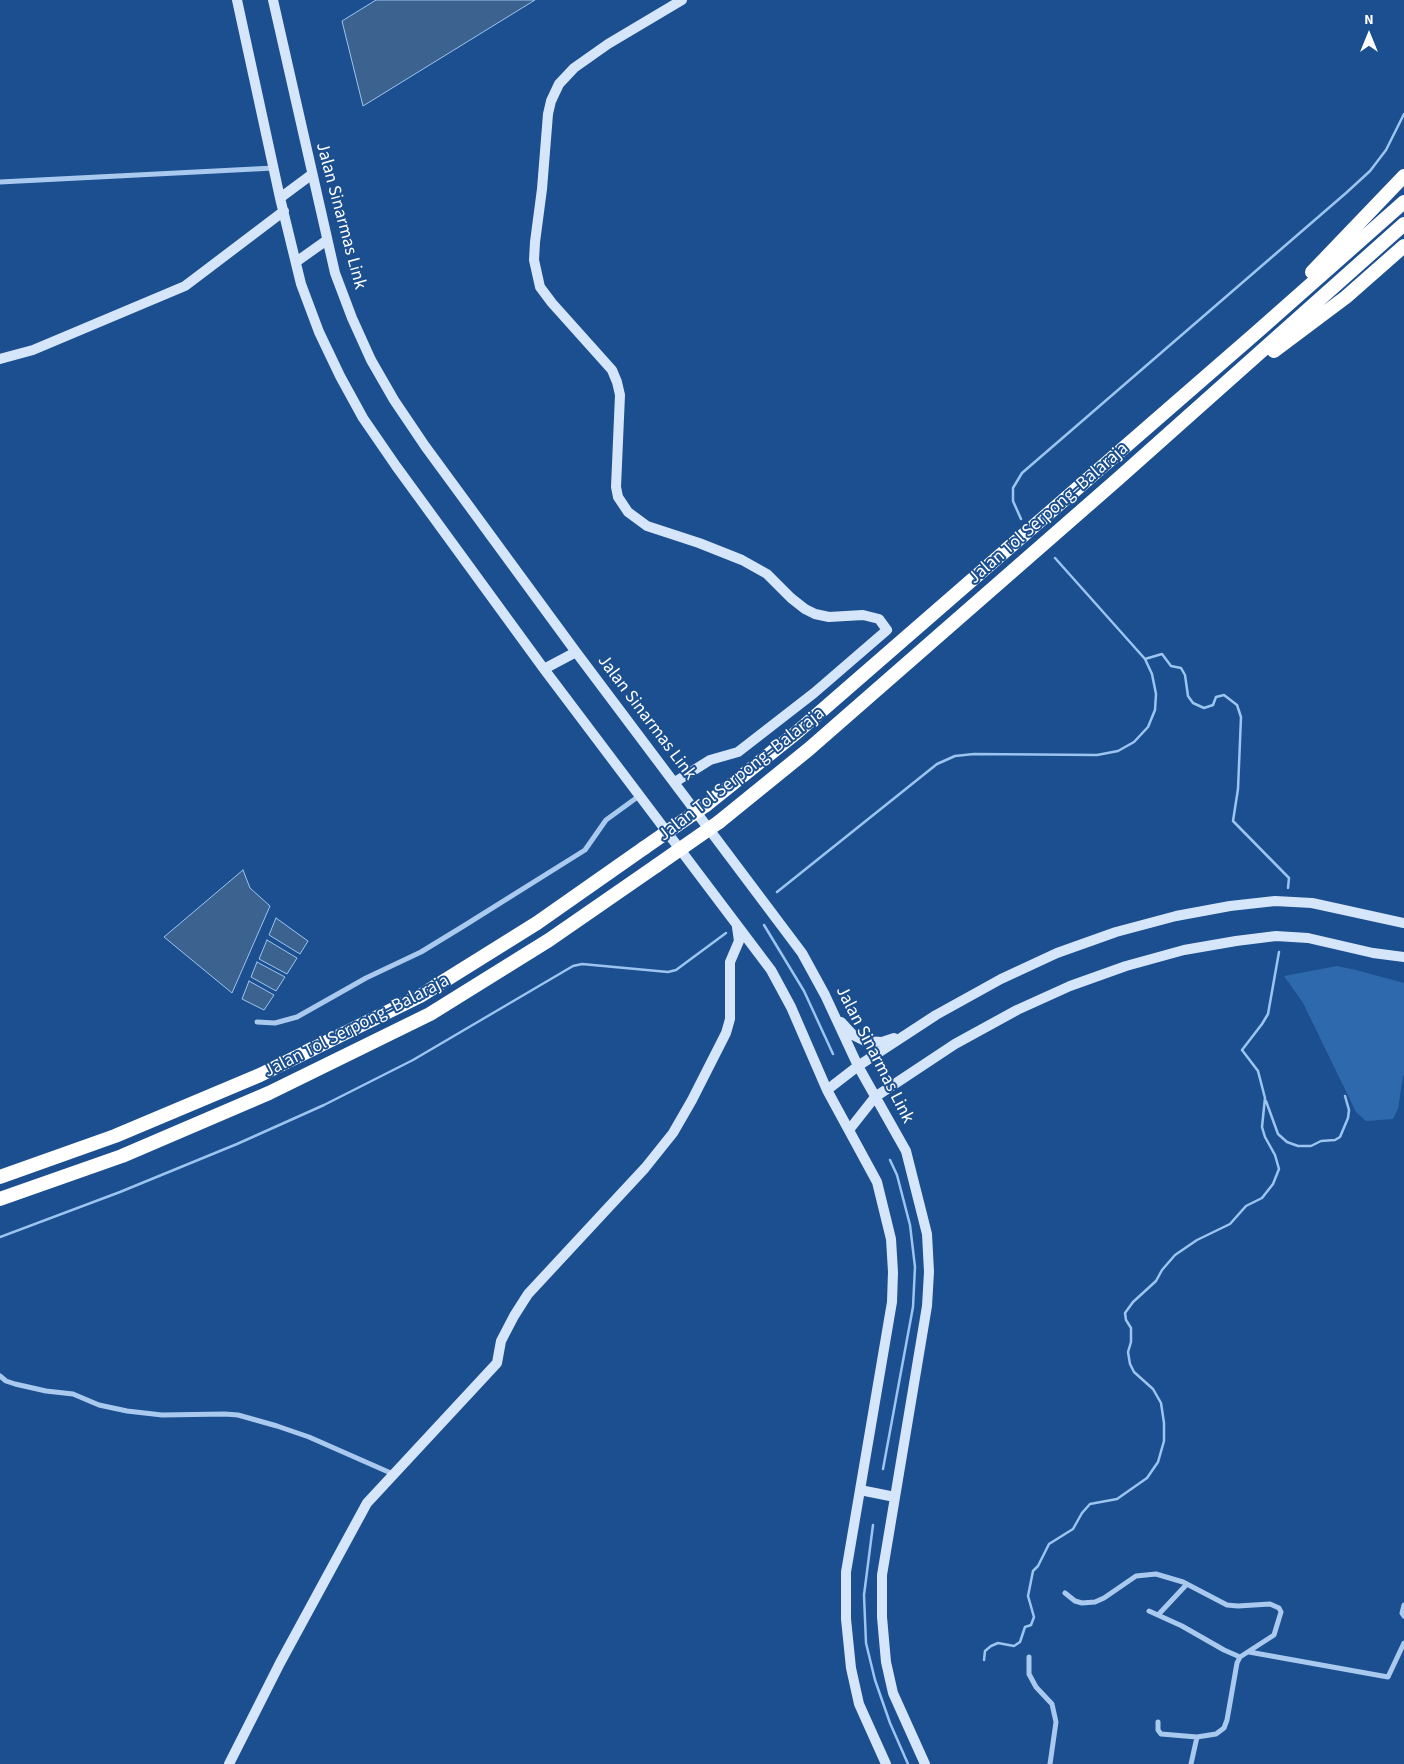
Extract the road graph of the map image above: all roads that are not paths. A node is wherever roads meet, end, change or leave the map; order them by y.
1 (237, 0) edge
2 (273, 0) edge
3 (682, 0) edge
4 (274, 168) junction
5 (311, 175) junction
6 (1404, 176) edge
7 (0, 182) edge
8 (280, 198) junction
9 (1404, 202) edge
10 (284, 211) junction
11 (1404, 224) edge
12 (327, 240) junction
13 (1404, 246) edge
14 (296, 262) junction
15 (1257, 332) junction
16 (0, 359) edge
17 (1199, 406) junction
18 (576, 652) junction
19 (544, 669) junction
20 (675, 782) junction
21 (640, 795) junction
22 (1404, 923) edge
23 (737, 925) junction
24 (1404, 957) edge
25 (835, 1016) junction
26 (257, 1022) dead end
27 (909, 1033) junction
28 (858, 1066) junction
29 (827, 1090) junction
30 (875, 1096) junction
31 (849, 1130) junction
32 (0, 1177) edge
33 (0, 1199) edge
34 (0, 1376) edge
35 (393, 1475) junction
36 (860, 1490) junction
37 (895, 1497) junction
38 (1187, 1584) junction
39 (1065, 1593) dead end
40 (1404, 1605) edge
41 (1149, 1611) dead end
42 (1158, 1614) junction
43 (1404, 1616) edge
44 (1404, 1643) edge
45 (1249, 1652) junction
46 (1240, 1656) junction
47 (1029, 1657) dead end
48 (1158, 1722) dead end
49 (1196, 1737) junction
50 (229, 1764) edge
51 (886, 1764) edge
52 (925, 1764) edge
53 (1050, 1764) edge
54 (1191, 1764) edge

1 - 4 street
2 - 5 street, Jalan Sinarmas Link
3 - 20 street
4 - 7 street
4 - 8 street
5 - 8 street
5 - 12 street, Jalan Sinarmas Link
6 - 15 highway
8 - 10 street
9 - 15 highway, Jalan Tol Serpong–Balaraja
10 - 14 street
10 - 16 street
11 - 17 highway, Jalan Tol Serpong–Balaraja
12 - 14 street
12 - 18 street, Jalan Sinarmas Link
13 - 17 highway
14 - 19 street
15 - 32 highway, Jalan Tol Serpong–Balaraja, bridge
17 - 33 highway, Jalan Tol Serpong–Balaraja, bridge
18 - 19 street
18 - 20 street, Jalan Sinarmas Link
19 - 21 street
20 - 25 street, Jalan Sinarmas Link
21 - 23 street
21 - 26 street
22 - 27 street
23 - 29 street
23 - 35 street
24 - 30 street
25 - 27 street
25 - 28 street, Jalan Sinarmas Link
27 - 28 street
28 - 29 street
28 - 30 street, Jalan Sinarmas Link
29 - 31 street
30 - 31 street
30 - 37 street, Jalan Sinarmas Link
31 - 36 street
34 - 35 street
35 - 50 street
36 - 37 street
36 - 51 street
37 - 52 street, Jalan Sinarmas Link
38 - 39 street
38 - 42 street
38 - 45 street
40 - 43 street
41 - 42 street
42 - 46 street
44 - 45 street
45 - 46 street
46 - 49 street
47 - 53 street
48 - 49 street
49 - 54 street

